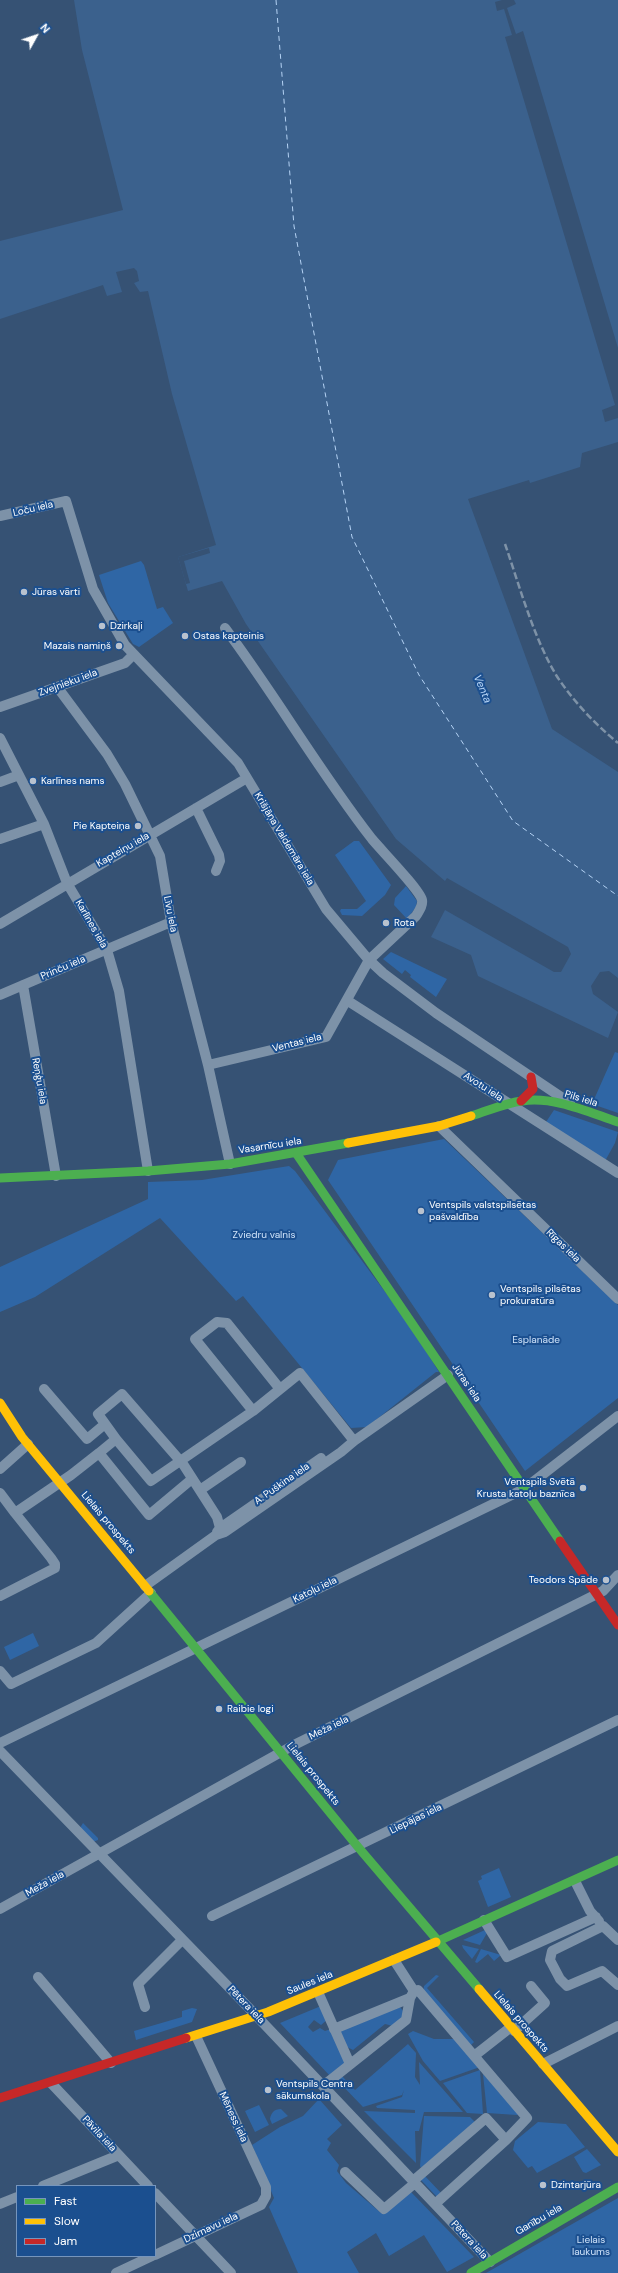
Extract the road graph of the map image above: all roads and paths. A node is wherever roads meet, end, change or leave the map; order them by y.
1 (66, 501) joint
2 (0, 516) edge
3 (225, 628) dead end
4 (133, 655) junction
5 (58, 688) junction
6 (0, 707) edge
7 (0, 738) edge
8 (19, 775) junction
9 (247, 778) junction
10 (0, 782) edge
11 (196, 808) junction
12 (44, 824) junction
13 (151, 834) junction
14 (0, 839) edge
15 (216, 871) dead end
16 (67, 883) junction
17 (171, 922) junction
18 (0, 924) edge
19 (107, 950) junction
20 (369, 960) junction
21 (23, 985) junction
22 (0, 995) edge
23 (348, 1001) junction
24 (208, 1065) junction
25 (531, 1077) junction
26 (538, 1100) joint
27 (521, 1101) junction
28 (508, 1104) junction
29 (581, 1110) junction
30 (618, 1122) edge
31 (439, 1126) junction
32 (296, 1153) junction
33 (230, 1164) junction
34 (148, 1171) junction
35 (618, 1173) edge
36 (56, 1176) junction
37 (0, 1178) edge
38 (618, 1299) edge
39 (448, 1375) junction
40 (44, 1389) dead end
41 (280, 1389) junction
42 (0, 1403) edge
43 (254, 1411) junction
44 (618, 1416) edge
45 (105, 1424) junction
46 (116, 1439) junction
47 (354, 1441) junction
48 (28, 1444) junction
49 (99, 1453) junction
50 (180, 1461) junction
51 (241, 1462) dead end
52 (0, 1469) edge
53 (192, 1479) junction
54 (60, 1483) junction
55 (524, 1489) junction
56 (200, 1490) junction
57 (0, 1493) edge
58 (15, 1513) junction
59 (218, 1532) junction
60 (618, 1575) edge
61 (148, 1590) junction
62 (597, 1594) junction
63 (0, 1596) edge
64 (618, 1625) edge
65 (196, 1648) junction
66 (0, 1671) edge
67 (618, 1720) edge
68 (0, 1743) edge
69 (0, 1751) edge
70 (281, 1752) junction
71 (358, 1847) junction
72 (99, 1854) junction
73 (618, 1860) edge
74 (575, 1880) junction
75 (0, 1909) edge
76 (212, 1916) dead end
77 (596, 1917) junction
78 (484, 1920) junction
79 (603, 1926) junction
80 (182, 1940) junction
81 (618, 1940) edge
82 (438, 1941) junction
83 (394, 1960) junction
84 (38, 1977) dead end
85 (618, 1985) edge
86 (531, 1986) dead end
87 (318, 1992) junction
88 (412, 1995) junction
89 (145, 2007) dead end
90 (257, 2016) junction
91 (618, 2026) edge
92 (334, 2029) junction
93 (512, 2029) junction
94 (196, 2036) junction
95 (474, 2056) junction
96 (111, 2063) junction
97 (350, 2064) junction
98 (543, 2064) junction
99 (51, 2083) junction
100 (323, 2086) junction
101 (0, 2098) edge
102 (506, 2140) junction
103 (618, 2152) edge
104 (119, 2155) junction
105 (345, 2172) dead end
106 (414, 2182) junction
107 (45, 2185) edge
108 (147, 2185) edge
109 (618, 2187) edge
110 (156, 2194) edge
111 (16, 2197) edge
112 (265, 2199) joint
113 (0, 2204) edge
114 (435, 2204) junction
115 (195, 2236) junction
116 (156, 2254) edge
117 (151, 2257) edge
118 (490, 2262) junction
119 (130, 2270) edge
120 (116, 2273) edge
121 (231, 2273) edge
122 (471, 2273) edge

1 - 2 street, Loču iela
1 - 4 street, Krišjāņa Valdemāra iela
3 - 20 street, Ventas iela
4 - 5 street, Zvejnieku iela
4 - 9 street, Krišjāņa Valdemāra iela
5 - 6 street, Zvejnieku iela
5 - 13 street, Līvu iela
7 - 8 street, Karlīnes iela
8 - 10 street
8 - 12 street, Karlīnes iela
9 - 11 street, Kapteiņu iela
9 - 20 street, Krišjāņa Valdemāra iela
11 - 13 street, Kapteiņu iela
11 - 15 street
12 - 14 street
12 - 16 street, Karlīnes iela
13 - 16 street, Kapteiņu iela
13 - 17 street, Līvu iela
16 - 18 street, Kapteiņu iela
16 - 19 street, Karlīnes iela
17 - 19 street, Prinču iela
17 - 24 street, Līvu iela
19 - 21 street, Prinču iela
19 - 34 street, Karlīnes iela
20 - 23 street, Ventas iela
20 - 25 street, Krišjāņa Valdemāra iela
21 - 22 street, Prinču iela
21 - 36 street, Reņģu iela
23 - 24 street, Ventas iela
23 - 28 street, Avotu iela
24 - 33 street, Līvu iela
25 - 27 street
25 - 29 street, Krišjāņa Valdemāra iela
26 - 27 street, Vasarnīcu iela
26 - 29 street, Pils iela
27 - 28 street, Vasarnīcu iela
28 - 31 street, Vasarnīcu iela
28 - 35 street, Avotu iela
29 - 30 street, Pils iela
31 - 32 street, Vasarnīcu iela
31 - 38 street, Rīgas iela
32 - 33 street, Vasarnīcu iela
32 - 39 street, Jūras iela
33 - 34 street, Vasarnīcu iela
34 - 36 street, Vasarnīcu iela
36 - 37 street, Vasarnīcu iela
39 - 47 street, A. Puškina iela
39 - 55 street, Jūras iela
40 - 45 street
41 - 43 street
41 - 43 street
41 - 47 street
42 - 48 street, Lielais prospekts
43 - 50 street
44 - 55 street, Katoļu iela
45 - 46 street
45 - 50 street
46 - 49 street
46 - 50 street
47 - 59 street, A. Puškina iela
48 - 52 street
48 - 54 street, Lielais prospekts
49 - 53 street
49 - 54 street
50 - 53 street
51 - 56 street
53 - 56 street
54 - 58 street
54 - 61 street, Lielais prospekts
55 - 62 street, Jūras iela
55 - 65 street, Katoļu iela
56 - 59 street
57 - 58 street
58 - 63 street
59 - 61 street, A. Puškina iela
60 - 62 street, Meža iela
61 - 65 street, Lielais prospekts
61 - 66 street, A. Puškina iela
62 - 64 street, Jūras iela
62 - 70 street, Meža iela
65 - 68 street, Katoļu iela
65 - 70 street, Lielais prospekts
67 - 71 street, Liepājas iela
69 - 72 street, Pētera iela
70 - 71 street, Lielais prospekts
70 - 72 street, Meža iela
71 - 76 street, Liepājas iela
71 - 82 street, Lielais prospekts
72 - 75 street, Meža iela
72 - 80 street, Pētera iela
73 - 74 street, Saules iela
74 - 77 street
74 - 78 street, Saules iela
77 - 78 street
77 - 79 street
78 - 82 street, Saules iela
79 - 81 street
79 - 85 street
80 - 89 street
80 - 90 street, Pētera iela
82 - 83 street, Saules iela
82 - 93 street, Lielais prospekts
83 - 87 street, Saules iela
83 - 88 street
84 - 96 street
86 - 93 street
87 - 90 street, Saules iela
87 - 92 street
88 - 92 street
88 - 95 street
88 - 97 street
90 - 94 street, Saules iela
90 - 100 street, Pētera iela
91 - 98 street
92 - 97 street
93 - 95 street
93 - 98 street, Lielais prospekts
94 - 96 street, Saules iela
94 - 112 street, Mēness iela
95 - 102 street
96 - 99 street, Saules iela
97 - 100 street
98 - 103 street, Lielais prospekts
99 - 101 street, Saules iela
99 - 104 street, Pāvila iela
100 - 106 street, Pētera iela
102 - 106 street
102 - 114 street
104 - 107 street
104 - 108 street, Pāvila iela
105 - 106 street
106 - 114 street, Pētera iela
109 - 118 street, Ganību iela
110 - 115 street
111 - 113 street
112 - 115 street, Dzirnavu iela
114 - 118 street, Pētera iela
115 - 116 street, Dzirnavu iela
115 - 121 street
117 - 119 street, Dzirnavu iela
118 - 122 street, Ganību iela
119 - 120 street, Dzirnavu iela

